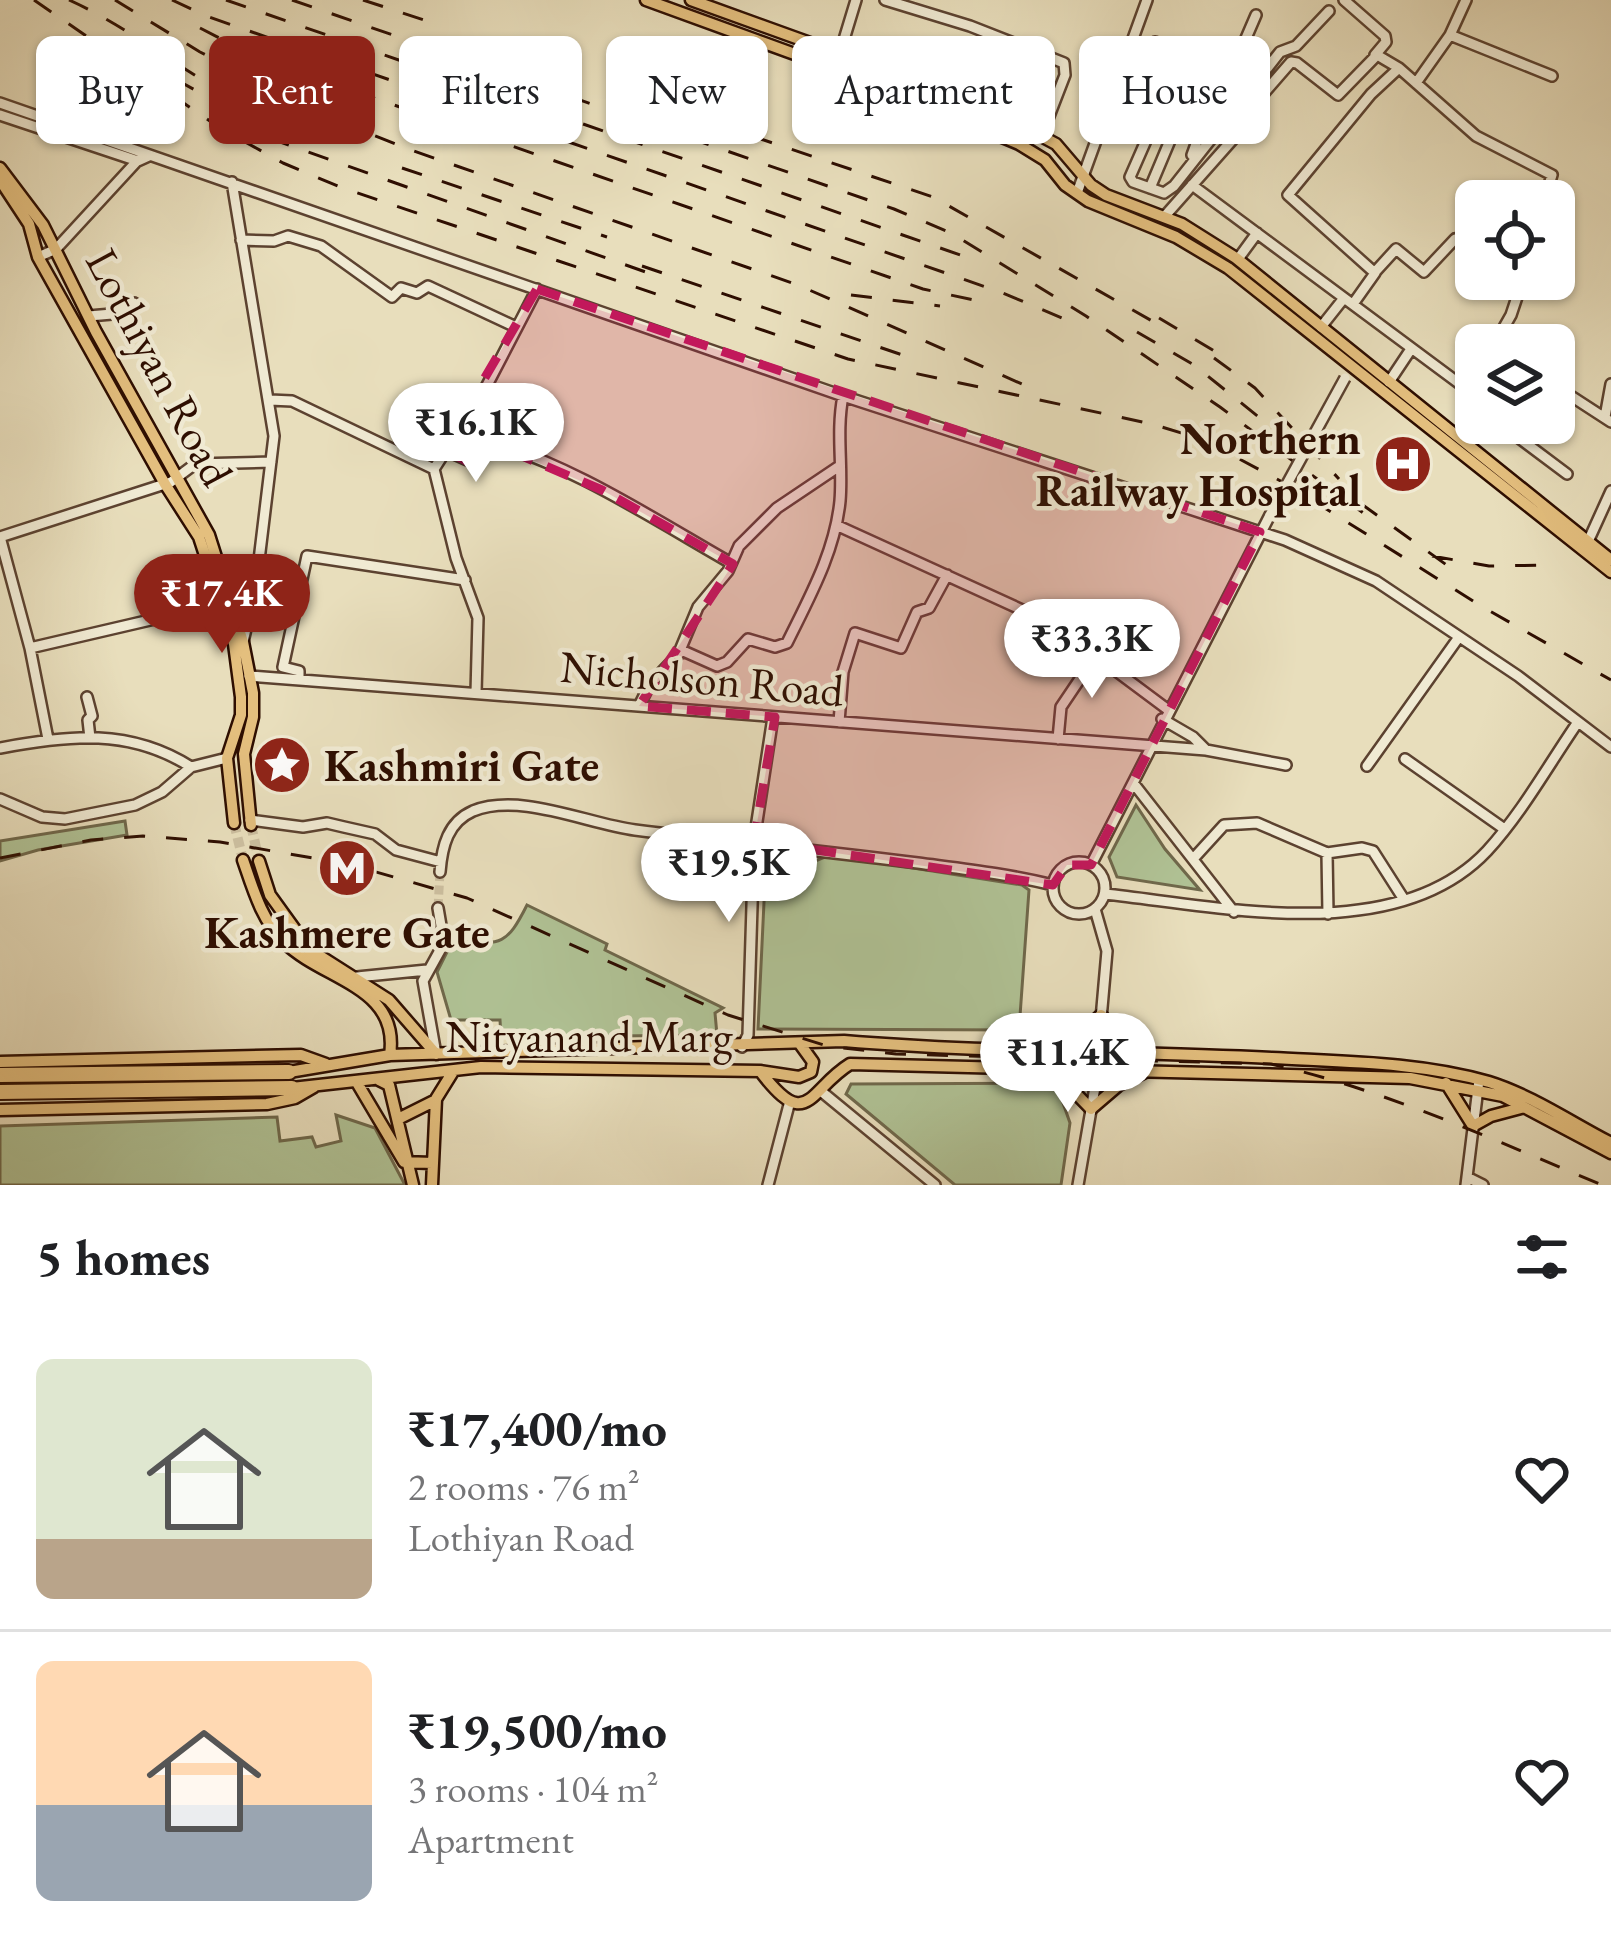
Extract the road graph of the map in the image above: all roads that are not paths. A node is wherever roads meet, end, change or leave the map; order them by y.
1 (692, 0) edge
2 (856, 0) edge
3 (885, 0) edge
4 (1147, 0) edge
5 (1344, 0) edge
6 (1466, 0) edge
7 (650, 1) edge
8 (671, 4) edge
9 (1329, 11) dead end
10 (1256, 15) dead end
11 (1450, 35) junction
12 (845, 36) edge
13 (995, 36) edge
14 (1245, 36) edge
15 (792, 38) edge
16 (1375, 55) junction
17 (1055, 59) edge
18 (1270, 65) edge
19 (1399, 68) junction
20 (1552, 76) dead end
21 (1415, 83) junction
22 (1055, 101) edge
23 (0, 103) edge
24 (0, 115) edge
25 (1055, 144) edge
26 (1145, 144) edge
27 (1169, 144) edge
28 (1197, 144) edge
29 (1205, 144) edge
30 (143, 156) junction
31 (1188, 166) junction
32 (0, 168) edge
33 (1083, 175) junction
34 (1130, 178) junction
35 (0, 180) edge
36 (1553, 180) edge
37 (232, 182) junction
38 (1192, 185) junction
39 (1150, 188) junction
40 (1077, 193) junction
41 (1120, 200) junction
42 (1164, 218) junction
43 (1257, 233) junction
44 (1455, 238) edge
45 (241, 240) junction
46 (56, 249) junction
47 (38, 257) junction
48 (1238, 259) junction
49 (1375, 272) junction
50 (537, 289) junction
51 (1348, 301) junction
52 (134, 303) dead end
53 (88, 316) junction
54 (516, 327) junction
55 (1322, 327) junction
56 (1412, 350) junction
57 (1352, 368) junction
58 (1455, 381) edge
59 (1389, 382) junction
60 (1611, 384) edge
61 (844, 397) junction
62 (1399, 398) junction
63 (1575, 398) edge
64 (270, 400) junction
65 (496, 410) dead end
66 (1608, 419) edge
67 (482, 440) junction
68 (1527, 444) edge
69 (443, 449) junction
70 (271, 462) junction
71 (838, 467) junction
72 (434, 469) junction
73 (1567, 474) dead end
74 (177, 478) junction
75 (164, 484) junction
76 (1611, 491) edge
77 (1611, 507) edge
78 (836, 524) junction
79 (1261, 532) junction
80 (1589, 548) junction
81 (1611, 560) edge
82 (731, 563) junction
83 (1611, 572) edge
84 (947, 575) junction
85 (465, 580) junction
86 (219, 604) junction
87 (1460, 637) junction
88 (243, 642) junction
89 (30, 649) junction
90 (681, 650) junction
91 (1096, 656) junction
92 (249, 676) junction
93 (299, 680) junction
94 (476, 693) junction
95 (87, 697) dead end
96 (639, 706) junction
97 (1165, 714) junction
98 (839, 722) junction
99 (1578, 722) junction
100 (772, 727) junction
101 (48, 739) junction
102 (90, 739) junction
103 (1058, 739) junction
104 (1611, 747) edge
105 (0, 748) edge
106 (1150, 748) junction
107 (1206, 750) junction
108 (226, 758) junction
109 (1405, 759) dead end
110 (1286, 765) dead end
111 (1367, 766) dead end
112 (191, 767) junction
113 (1134, 784) junction
114 (0, 799) edge
115 (234, 823) tunnel mouth
116 (250, 823) joint
117 (1503, 828) junction
118 (754, 841) junction
119 (1327, 853) junction
120 (1193, 859) junction
121 (243, 860) tunnel mouth
122 (259, 861) tunnel mouth
123 (1091, 865) junction
124 (1053, 885) junction
125 (1105, 894) junction
126 (1402, 898) junction
127 (438, 908) tunnel mouth
128 (1095, 909) junction
129 (1234, 912) junction
130 (1328, 914) junction
131 (427, 970) junction
132 (357, 976) junction
133 (1101, 1015) junction
134 (835, 1042) junction
135 (800, 1044) junction
136 (742, 1046) junction
137 (913, 1047) junction
138 (1063, 1049) junction
139 (1098, 1050) junction
140 (1135, 1052) junction
141 (436, 1054) junction
142 (390, 1055) junction
143 (0, 1063) edge
144 (913, 1064) junction
145 (329, 1065) junction
146 (1305, 1066) junction
147 (1323, 1067) junction
148 (1052, 1068) junction
149 (454, 1070) junction
150 (840, 1070) junction
151 (1097, 1070) junction
152 (1149, 1070) junction
153 (760, 1071) junction
154 (0, 1075) edge
155 (290, 1080) junction
156 (363, 1080) junction
157 (1446, 1083) junction
158 (1479, 1084) junction
159 (316, 1085) junction
160 (0, 1092) edge
161 (822, 1092) junction
162 (436, 1100) junction
163 (790, 1101) junction
164 (1525, 1108) junction
165 (1091, 1109) junction
166 (0, 1110) edge
167 (400, 1118) junction
168 (1473, 1126) junction
169 (1611, 1143) edge
170 (1611, 1153) edge
171 (432, 1163) junction
172 (410, 1164) junction
173 (1466, 1181) edge
174 (413, 1185) edge
175 (432, 1185) edge
176 (768, 1185) edge
177 (935, 1185) edge
178 (1078, 1185) edge
179 (1483, 1185) edge

1 - 15 main road
2 - 12 street
3 - 13 street
4 - 33 street
5 - 16 street
6 - 11 street
7 - 8 main road
8 - 40 main road
9 - 18 street
10 - 14 street
11 - 20 street
11 - 21 street
16 - 19 street
16 - 38 street
17 - 22 street
19 - 21 street
19 - 49 street
21 - 36 street
23 - 30 street
24 - 30 street
25 - 33 main road
26 - 34 street
27 - 39 street
28 - 31 street
29 - 31 street
30 - 37 street
30 - 46 street
31 - 39 street
32 - 46 main road, Lothiyan Road
33 - 40 street
33 - 41 main road
34 - 39 street
34 - 41 street
35 - 47 main road, Lothiyan Road
37 - 45 street
37 - 50 street
38 - 42 street
38 - 43 street
40 - 57 main road
41 - 42 main road
42 - 48 main road
43 - 48 street
43 - 51 street
44 - 49 street
45 - 54 street
45 - 64 street
46 - 47 street
46 - 53 main road, Lothiyan Road
47 - 75 main road, Lothiyan Road
48 - 55 main road
49 - 51 street
50 - 54 street
50 - 61 street
51 - 55 street
51 - 56 street
52 - 53 street
53 - 74 main road, Lothiyan Road
54 - 69 street
55 - 57 main road
56 - 58 street
56 - 59 street
57 - 59 main road
57 - 62 main road
57 - 79 street, bridge
59 - 62 main road
60 - 66 street
61 - 71 street
61 - 79 street
62 - 80 main road
63 - 66 street
64 - 70 street
64 - 72 street
65 - 67 street
67 - 69 street
67 - 82 street
68 - 73 street
69 - 72 street
70 - 74 street
70 - 88 street
71 - 78 street
71 - 82 street
72 - 85 street
74 - 75 street
74 - 88 main road, Lothiyan Road
75 - 86 main road, Lothiyan Road
75 - 89 street
76 - 80 street
77 - 80 street
78 - 84 street
78 - 90 street
79 - 87 street
79 - 97 street
80 - 81 main road
80 - 83 main road
82 - 90 street
84 - 91 street
84 - 98 street
85 - 93 street
85 - 94 street
86 - 89 street
86 - 108 main road, Lothiyan Road
87 - 99 street
87 - 111 street
88 - 92 main road, Lothiyan Road
89 - 101 street
90 - 96 street
91 - 97 street
91 - 103 street
92 - 93 street, Nicholson Road
92 - 116 main road, Lothiyan Road
93 - 94 street, Nicholson Road
94 - 96 street, Nicholson Road
95 - 102 street
96 - 100 street, Nicholson Road
97 - 106 street
97 - 107 street
98 - 100 street, Nicholson Road
98 - 103 street, Nicholson Road
99 - 104 street
99 - 117 street
100 - 118 street
101 - 102 street
101 - 105 street
102 - 112 street
103 - 106 street, Nicholson Road
106 - 107 street, Nicholson Road
106 - 113 street
107 - 110 street, Nicholson Road
108 - 112 street
108 - 115 main road, Lothiyan Road
109 - 117 street
112 - 114 street
113 - 120 street
113 - 123 street
116 - 118 street
117 - 126 street
118 - 124 street
118 - 136 street
119 - 120 street
119 - 126 street
119 - 130 street
120 - 129 street
121 - 142 main road
122 - 132 main road
123 - 124 street
123 - 125 street
124 - 128 street
125 - 128 street
125 - 129 street
126 - 130 street
127 - 131 street
128 - 133 street
129 - 130 street
131 - 132 street
131 - 141 street
132 - 141 main road
133 - 138 main road
133 - 139 street
133 - 140 main road
134 - 135 main road, Nityanand Marg
134 - 137 main road, Nityanand Marg
134 - 150 main road
135 - 136 main road, Nityanand Marg
135 - 153 main road
136 - 141 main road, Nityanand Marg
137 - 138 main road, Nityanand Marg
137 - 144 main road
138 - 139 main road, Nityanand Marg
139 - 140 main road, Nityanand Marg
139 - 151 street
140 - 146 main road, Nityanand Marg
141 - 142 main road, Nityanand Marg
142 - 145 main road, Nityanand Marg
143 - 145 main road, Nityanand Marg
144 - 148 main road, Nityanand Marg
144 - 150 main road, Nityanand Marg
145 - 155 main road, Nityanand Marg
146 - 147 main road, Nityanand Marg
146 - 152 main road, Nityanand Marg
147 - 157 main road, Nityanand Marg
147 - 158 main road, Nityanand Marg
148 - 151 main road, Nityanand Marg
148 - 165 main road
149 - 153 main road, Nityanand Marg
149 - 156 main road, Nityanand Marg
149 - 162 main road
150 - 161 main road
151 - 152 main road, Nityanand Marg
151 - 165 street
152 - 165 main road
153 - 163 main road, Nityanand Marg
154 - 155 highway
155 - 159 main road, Nityanand Marg
155 - 160 highway
156 - 159 main road, Nityanand Marg
156 - 167 main road
156 - 172 main road
157 - 158 main road, Nityanand Marg
157 - 168 main road
158 - 164 main road, Nityanand Marg
158 - 168 street
158 - 169 main road, Nityanand Marg
159 - 166 main road, Nityanand Marg
161 - 163 main road
161 - 177 street
162 - 167 main road
162 - 171 main road
163 - 176 street
164 - 168 main road
164 - 170 main road, Nityanand Marg
165 - 178 street
167 - 172 main road
168 - 173 street
171 - 172 main road
171 - 175 main road
172 - 174 main road
173 - 179 street

